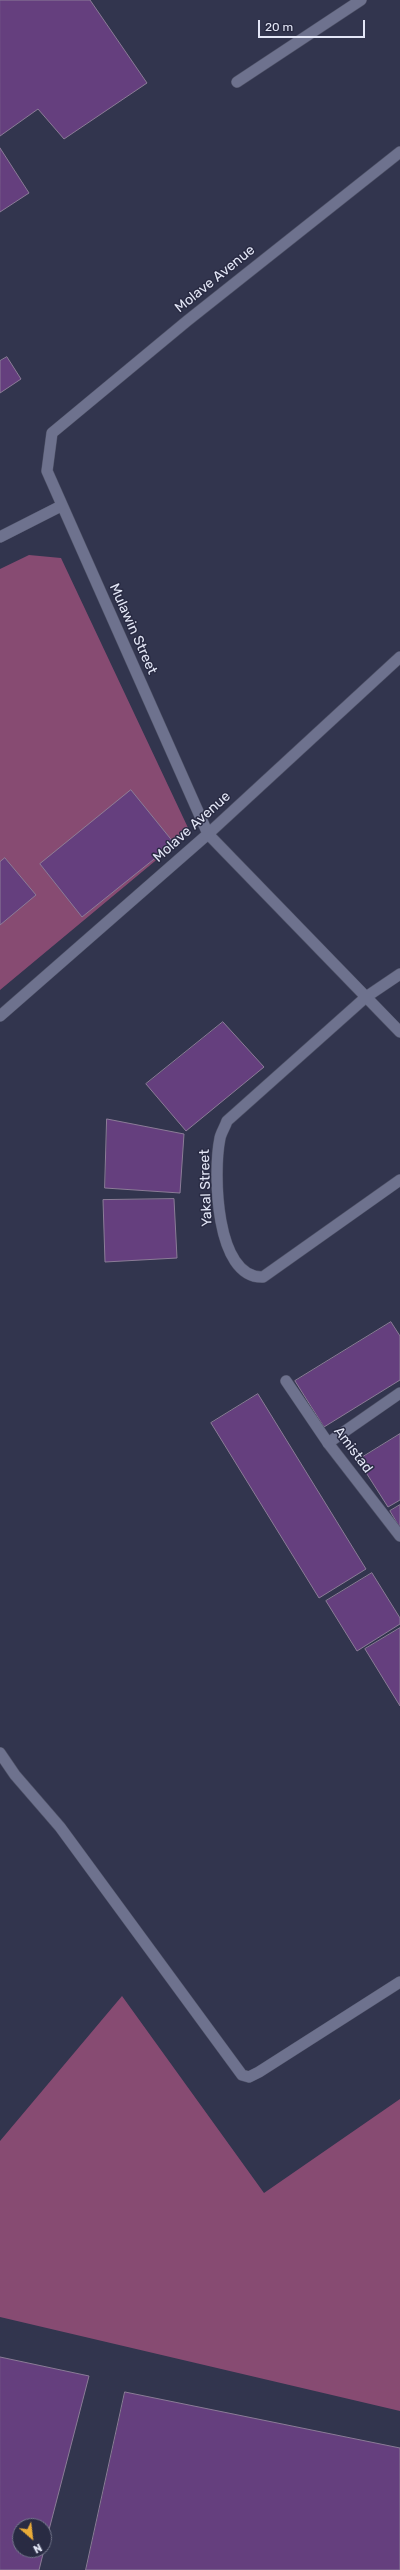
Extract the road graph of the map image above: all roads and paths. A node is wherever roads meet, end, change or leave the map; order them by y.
1 (362, 0) edge
2 (237, 82) dead end
3 (400, 152) edge
4 (52, 433) joint
5 (61, 506) junction
6 (0, 537) edge
7 (400, 657) edge
8 (208, 834) junction
9 (400, 974) edge
10 (366, 997) junction
11 (0, 1016) edge
12 (400, 1032) edge
13 (400, 1180) edge
14 (286, 1381) dead end
15 (400, 1393) edge
16 (328, 1442) junction
17 (400, 1536) edge
18 (0, 1753) edge
19 (400, 1982) edge

1 - 2 street
3 - 4 street, Molave Avenue
4 - 5 street, Mulawin Street
5 - 6 street
5 - 8 street, Mulawin Street
7 - 8 street, Molave Avenue
8 - 10 street
8 - 11 street, Molave Avenue
9 - 10 street, Yakal Street
10 - 12 street
10 - 13 street, Yakal Street
14 - 16 street, Amistad
15 - 16 street
16 - 17 street, Amistad
18 - 19 street

